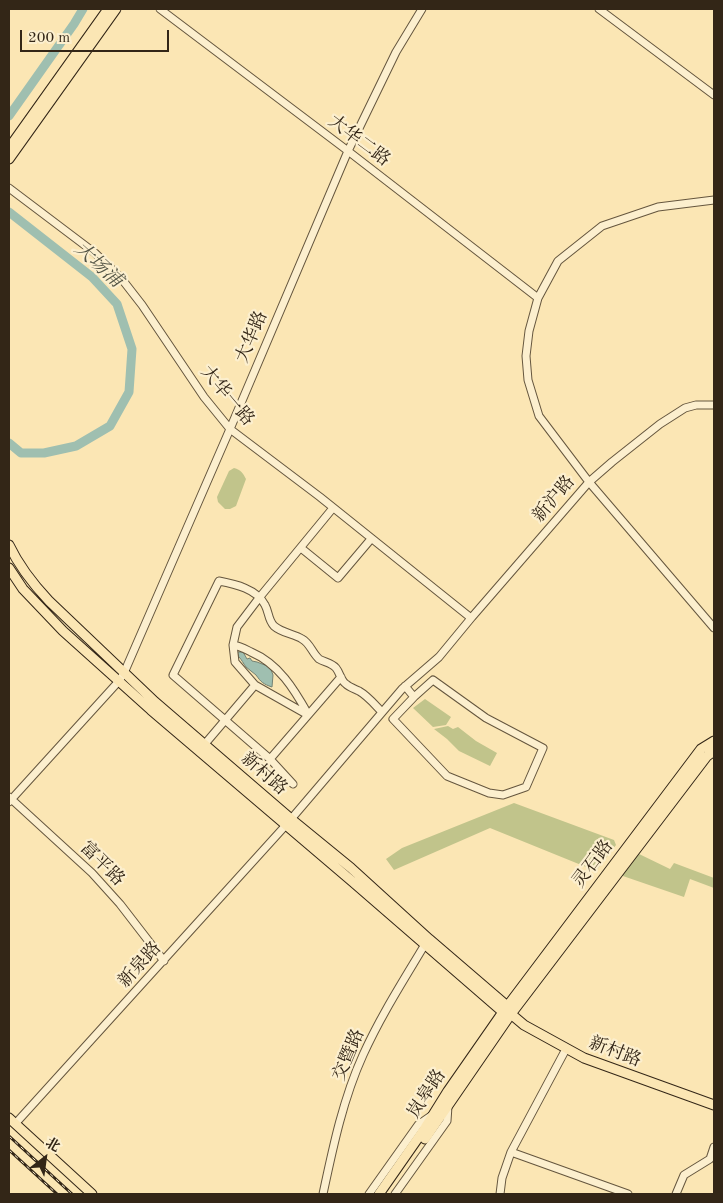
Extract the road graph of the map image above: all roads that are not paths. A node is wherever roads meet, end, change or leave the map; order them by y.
1 (108, 9) edge
2 (116, 9) edge
3 (160, 9) edge
4 (422, 9) edge
5 (601, 10) edge
6 (714, 95) edge
7 (9, 148) edge
8 (348, 151) junction
9 (9, 159) edge
10 (9, 188) edge
11 (714, 200) edge
12 (538, 298) junction
13 (714, 405) edge
14 (230, 429) junction
15 (589, 482) junction
16 (333, 508) junction
17 (371, 539) junction
18 (9, 545) edge
19 (301, 548) junction
20 (9, 568) edge
21 (259, 598) junction
22 (471, 618) junction
23 (714, 628) edge
24 (233, 645) junction
25 (124, 672) junction
26 (341, 677) junction
27 (118, 681) junction
28 (255, 685) junction
29 (405, 686) junction
30 (414, 697) junction
31 (382, 712) junction
32 (308, 715) junction
33 (225, 720) junction
34 (714, 741) edge
35 (204, 744) junction
36 (714, 751) edge
37 (270, 759) junction
38 (293, 784) dead end
39 (10, 799) edge
40 (289, 822) junction
41 (427, 942) junction
42 (164, 960) junction
43 (507, 1011) junction
44 (566, 1049) junction
45 (448, 1105) junction
46 (714, 1106) edge
47 (434, 1114) junction
48 (12, 1121) edge
49 (714, 1147) edge
50 (511, 1152) junction
51 (92, 1194) edge
52 (324, 1194) edge
53 (369, 1194) edge
54 (379, 1194) edge
55 (386, 1194) edge
56 (395, 1194) edge
57 (500, 1194) edge
58 (628, 1194) edge
59 (676, 1194) edge

1 - 7 main road
2 - 9 main road
3 - 8 street, 大华二路
4 - 8 street, 大华路
5 - 6 street
8 - 12 street, 大华二路
8 - 14 street, 大华路
10 - 14 street, 大华一路
11 - 12 street, 新沪路
12 - 15 street, 新沪路
13 - 15 street
14 - 16 street, 大华一路
14 - 25 street, 大华路
15 - 22 street, 新沪路
15 - 23 street
16 - 17 street, 大华一路
16 - 19 street
17 - 19 street
17 - 22 street, 大华一路
18 - 25 main road, 新村路
19 - 21 street
20 - 27 main road, 新村路
21 - 24 street
21 - 26 street
21 - 33 street
22 - 29 street, 新沪路
24 - 28 street
24 - 32 street
25 - 27 street, 大华路
25 - 35 main road, 新村路
26 - 31 street
26 - 32 street
27 - 39 street, 大华路
27 - 40 main road, 新村路
28 - 32 street
28 - 33 street
29 - 30 street
29 - 31 street, 新沪路
30 - 30 street
31 - 40 street, 新沪路
32 - 37 street
33 - 35 street
33 - 37 street
34 - 43 main road, 灵石路
35 - 40 main road, 新村路
36 - 43 main road, 灵石路
37 - 38 street
39 - 42 street, 富平路
40 - 41 main road, 新村路
40 - 42 street, 新泉路
41 - 43 main road, 新村路
41 - 52 street, 交暨路
42 - 48 street, 新泉路
43 - 44 main road, 新村路
43 - 45 main road, 岚皋路
43 - 47 main road, 岚皋路
44 - 46 main road, 新村路
44 - 50 street
45 - 55 main road, 岚皋路
45 - 56 street
47 - 53 street
47 - 54 main road, 岚皋路
48 - 51 main road
49 - 59 street
50 - 57 street
50 - 58 street

